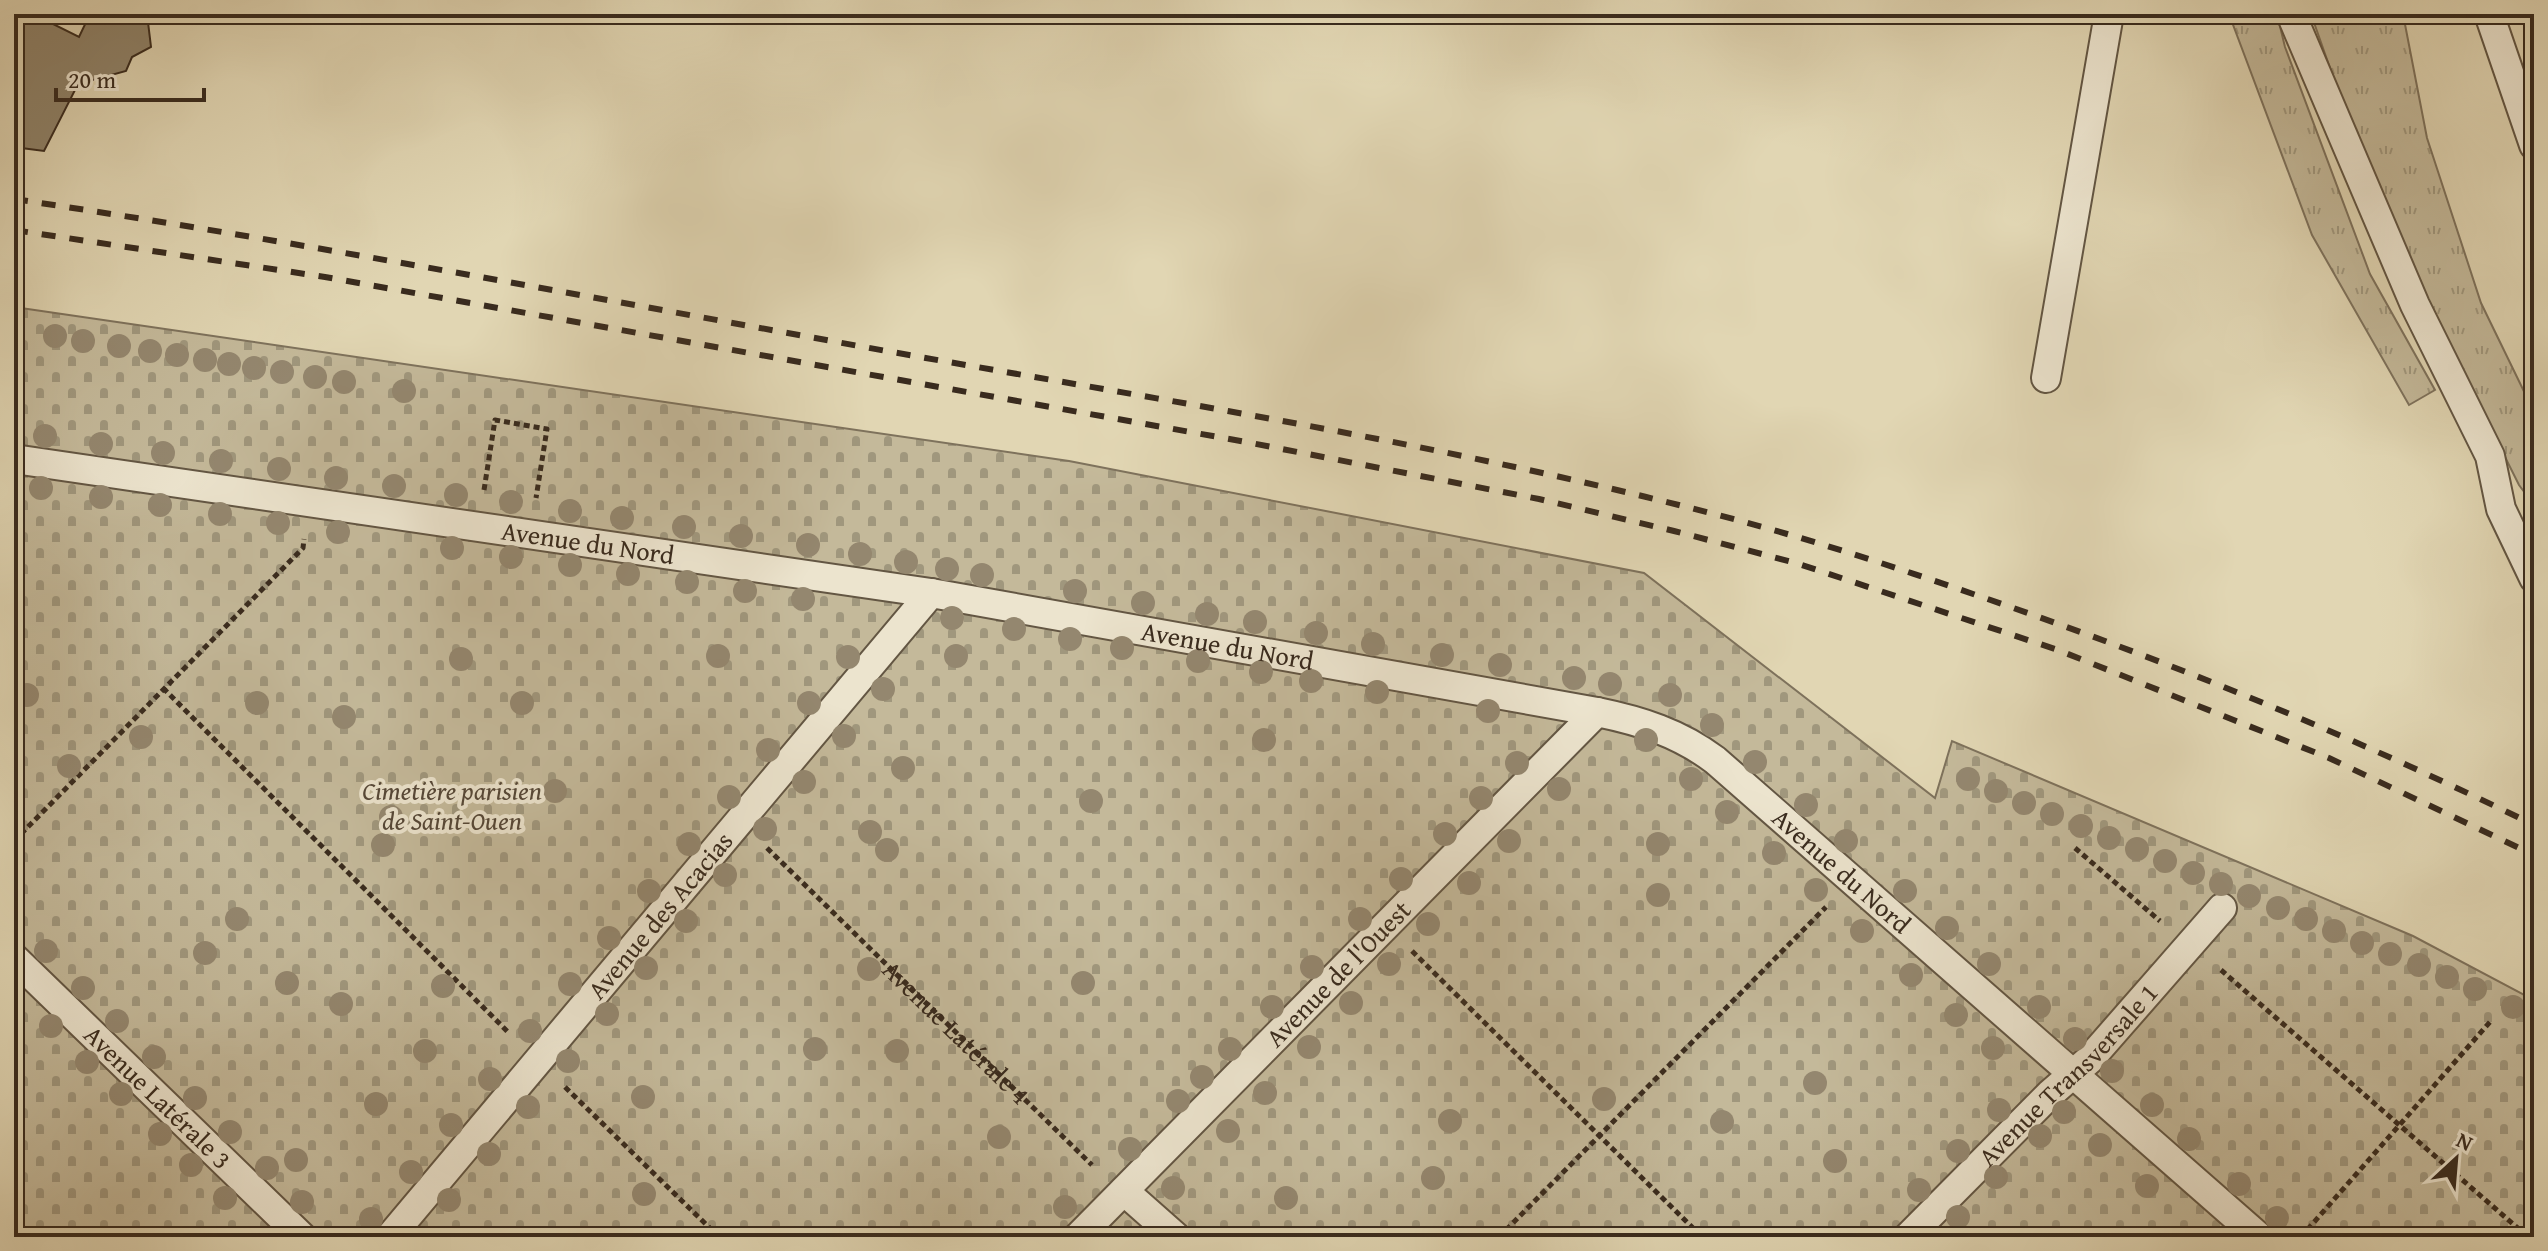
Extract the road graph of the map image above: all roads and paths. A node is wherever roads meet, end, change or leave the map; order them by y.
1 (2109, 14) edge
2 (2291, 14) edge
3 (2489, 14) edge
4 (2534, 145) edge
5 (2046, 378) dead end
6 (14, 459) edge
7 (309, 502) junction
8 (478, 527) junction
9 (531, 535) junction
10 (2534, 578) edge
11 (931, 593) junction
12 (163, 688) junction
13 (1597, 712) junction
14 (740, 822) junction
15 (14, 841) edge
16 (2075, 848) dead end
17 (1852, 881) junction
18 (2222, 908) dead end
19 (1386, 925) junction
20 (2191, 944) junction
21 (14, 958) edge
22 (2490, 1022) dead end
23 (539, 1062) junction
24 (2072, 1075) junction
25 (2400, 1125) junction
26 (1599, 1136) junction
27 (1124, 1191) junction
28 (302, 1237) edge
29 (390, 1237) edge
30 (719, 1237) edge
31 (1078, 1237) edge
32 (1176, 1237) edge
33 (1499, 1237) edge
34 (1702, 1237) edge
35 (1908, 1237) edge
36 (2259, 1237) edge
37 (2301, 1237) edge
38 (2528, 1237) edge

1 - 5 lane
2 - 10 lane
3 - 4 lane
6 - 7 lane, Avenue du Nord
7 - 8 lane, Avenue du Nord
7 - 12 path
8 - 9 lane, Avenue du Nord
8 - 9 path
9 - 11 lane, Avenue du Nord
11 - 13 lane, Avenue du Nord
11 - 14 lane, Avenue des Acacias
12 - 15 path
12 - 23 path
13 - 17 lane, Avenue du Nord
13 - 19 lane, Avenue de l'Ouest
14 - 23 lane, Avenue des Acacias
14 - 27 path, Avenue Latérale 4
16 - 20 path
17 - 24 lane, Avenue du Nord
17 - 26 path
18 - 20 lane, Avenue Transversale 1
19 - 26 path
19 - 27 lane, Avenue de l'Ouest
20 - 24 lane, Avenue Transversale 1
20 - 25 path
21 - 28 lane, Avenue Latérale 3
22 - 25 path
23 - 29 lane, Avenue des Acacias
23 - 30 path
24 - 35 lane, Avenue Transversale 1
24 - 36 lane, Avenue du Nord
25 - 37 path
25 - 38 path
26 - 33 path
26 - 34 path
27 - 31 lane, Avenue de l'Ouest
27 - 32 lane

